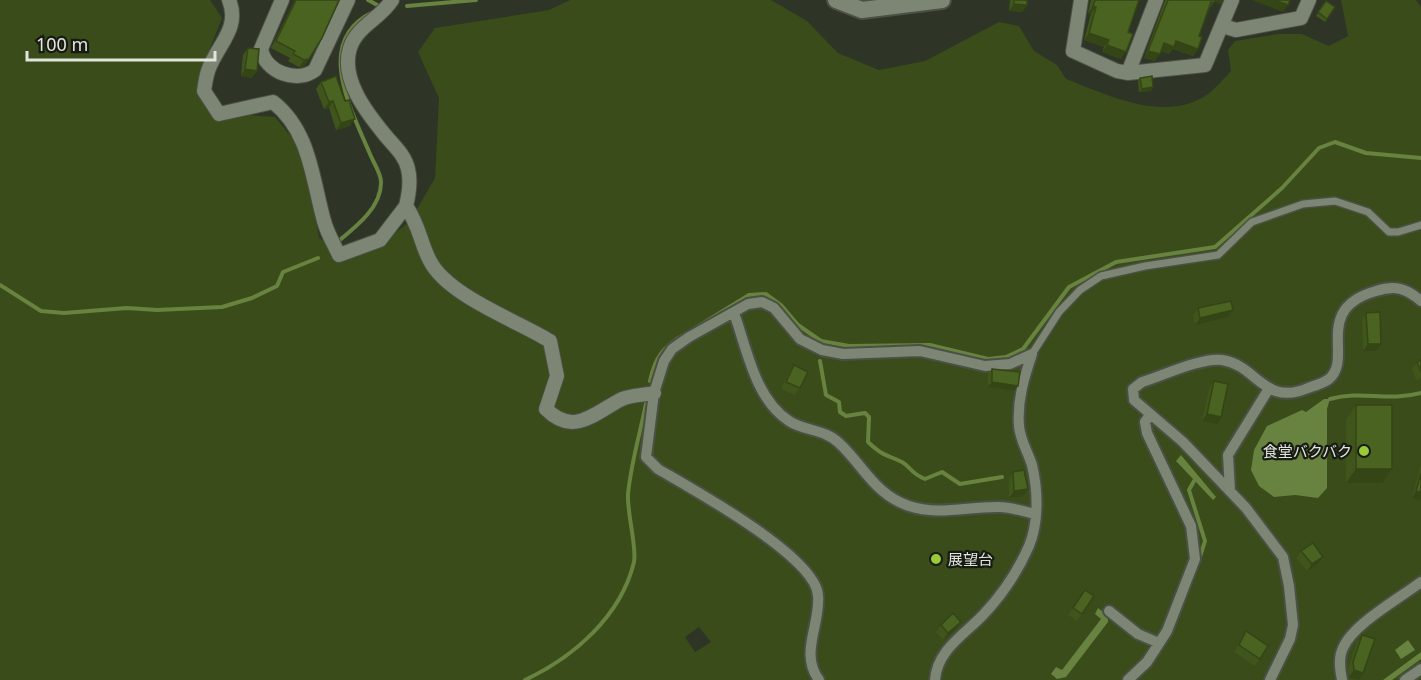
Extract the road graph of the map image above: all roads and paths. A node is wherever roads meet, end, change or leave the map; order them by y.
1 (229, 0) edge
2 (282, 0) edge
3 (348, 0) edge
4 (392, 0) edge
5 (836, 0) edge
6 (942, 0) edge
7 (1080, 0) edge
8 (1156, 0) edge
9 (1232, 0) edge
10 (1308, 0) edge
11 (1223, 26) junction
12 (1128, 73) junction
13 (406, 206) junction
14 (1421, 225) edge
15 (1421, 301) edge
16 (734, 313) junction
17 (1032, 354) junction
18 (1269, 390) junction
19 (654, 393) junction
20 (1150, 415) junction
21 (1230, 491) junction
22 (1036, 514) junction
23 (1421, 582) edge
24 (1108, 611) dead end
25 (1159, 643) junction
26 (1421, 669) edge
27 (819, 680) edge
28 (935, 680) edge
29 (1128, 680) edge
30 (1270, 680) edge
31 (1342, 680) edge
32 (1405, 680) edge

1 - 13 street
2 - 3 street
4 - 13 street
5 - 6 street
7 - 12 street
8 - 12 street
9 - 11 street
10 - 11 street
11 - 12 street
13 - 19 street
14 - 17 lane
15 - 18 street
16 - 17 street
16 - 19 street
16 - 22 street
17 - 22 street
18 - 20 street
18 - 21 street
19 - 27 street
20 - 21 street
20 - 25 street
21 - 30 street
22 - 28 street
23 - 31 street
24 - 25 street
25 - 29 street
26 - 32 street

